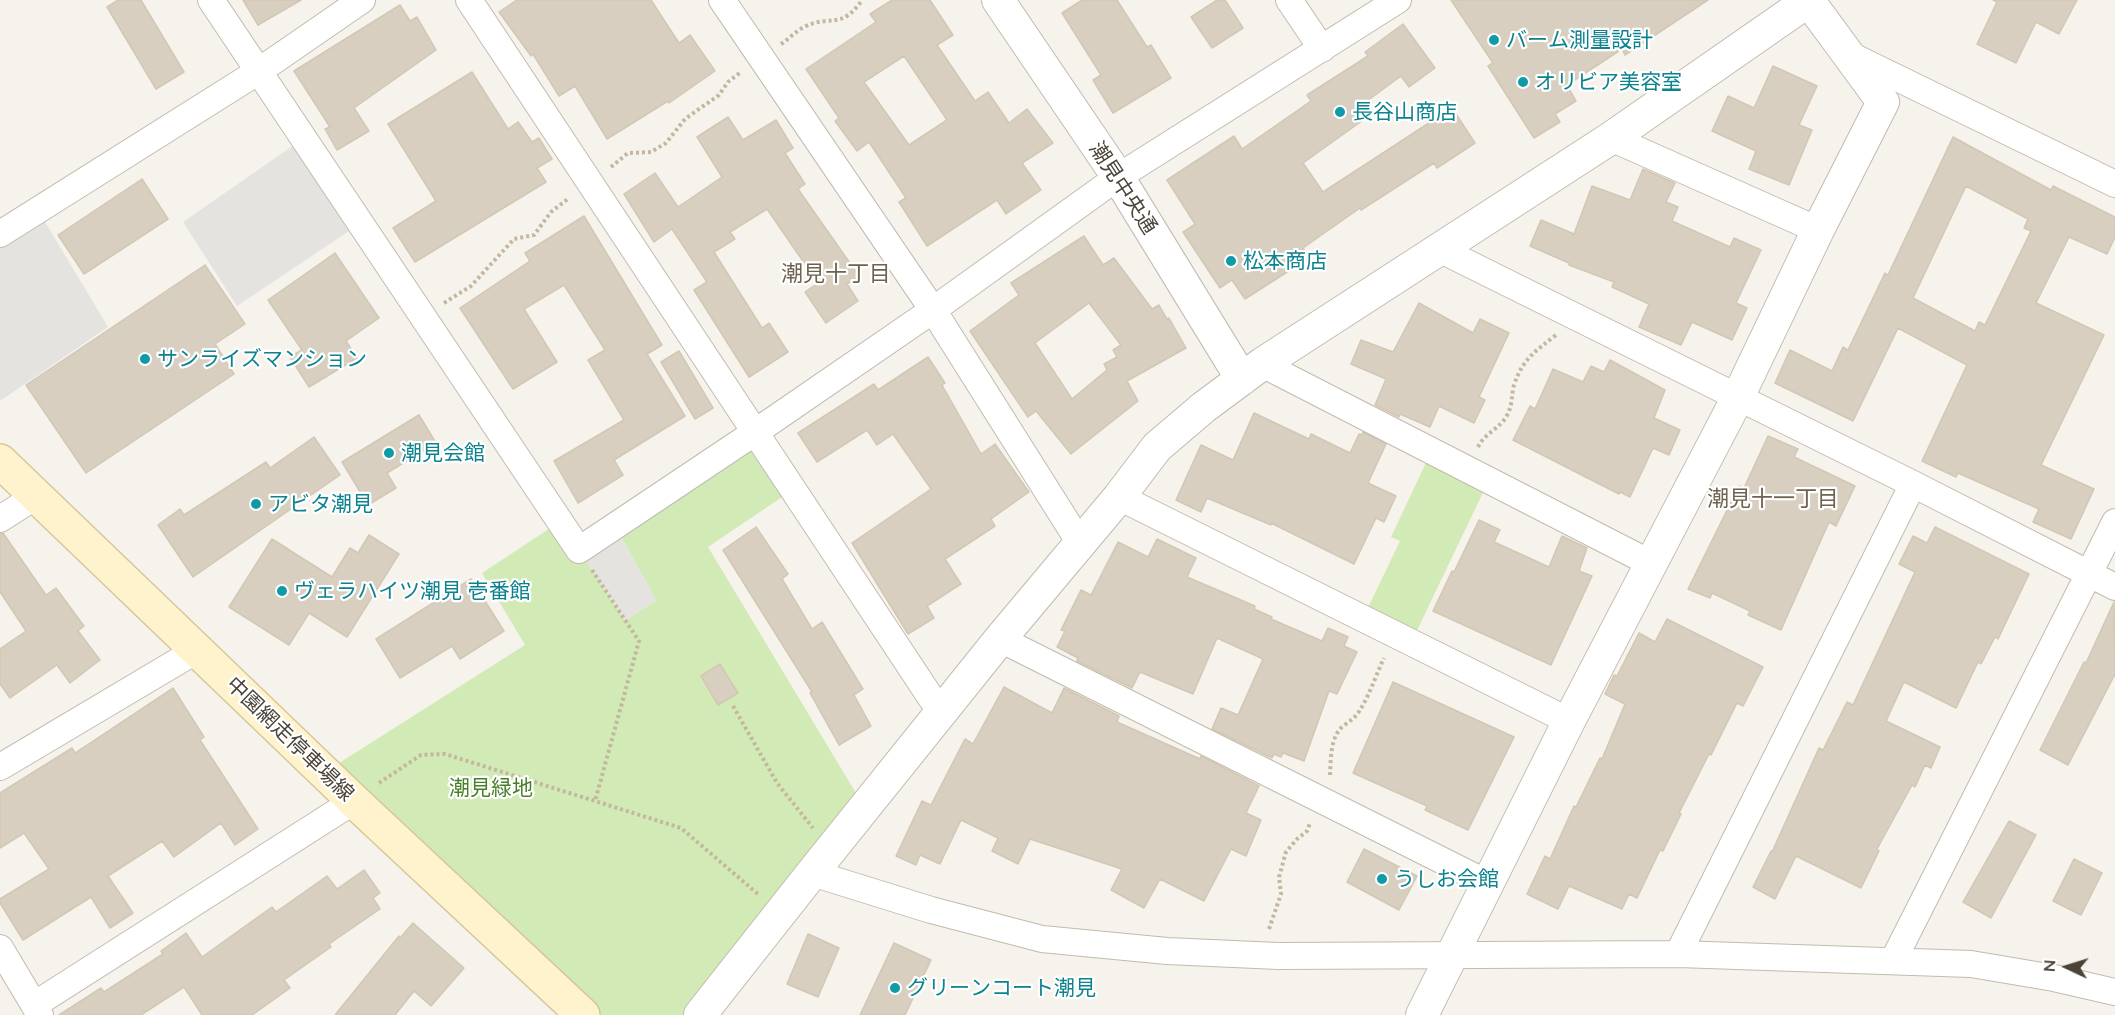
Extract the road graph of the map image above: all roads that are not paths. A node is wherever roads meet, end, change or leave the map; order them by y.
1 (211, 0) edge
2 (363, 0) edge
3 (469, 0) edge
4 (722, 0) edge
5 (998, 0) edge
6 (1288, 0) edge
7 (1398, 0) edge
8 (1808, 0) edge
9 (1322, 50) junction
10 (1848, 54) junction
11 (259, 71) junction
12 (1611, 138) junction
13 (1118, 177) junction
14 (2115, 184) edge
15 (1818, 230) junction
16 (0, 234) edge
17 (1439, 249) junction
18 (933, 310) junction
19 (1252, 372) junction
20 (1738, 397) junction
21 (757, 431) junction
22 (0, 461) edge
23 (1913, 484) junction
24 (36, 496) junction
25 (1119, 497) junction
26 (0, 519) edge
27 (2115, 522) edge
28 (1080, 543) junction
29 (1652, 564) junction
30 (2090, 574) junction
31 (2115, 587) edge
32 (1000, 639) junction
33 (197, 650) junction
34 (941, 713) junction
35 (1569, 721) junction
36 (0, 767) edge
37 (354, 801) junction
38 (812, 873) junction
39 (1486, 883) junction
40 (0, 948) edge
41 (1678, 954) junction
42 (1451, 956) junction
43 (1893, 961) junction
44 (2115, 992) edge
45 (37, 1010) edge
46 (583, 1015) edge
47 (700, 1015) edge
48 (1422, 1015) edge

1 - 11 street
2 - 11 street
3 - 21 street
4 - 18 street
5 - 13 street, 潮見中央通
6 - 9 street
7 - 9 street
8 - 10 street
8 - 12 street
9 - 13 street
10 - 14 street
10 - 15 street
11 - 16 street
11 - 21 street
12 - 15 street
12 - 17 street
13 - 18 street
13 - 19 street, 潮見中央通
15 - 20 street
17 - 19 street
17 - 20 street
18 - 21 street
18 - 28 street
19 - 25 street
19 - 29 street
20 - 23 street
20 - 29 street
21 - 34 street
22 - 24 main road, 中園網走停車場線
23 - 30 street
23 - 41 street
24 - 26 street
24 - 33 main road, 中園網走停車場線
25 - 28 street
25 - 35 street
27 - 30 street
28 - 32 street
29 - 35 street
30 - 31 street
30 - 43 street
32 - 34 street
32 - 39 street
33 - 36 street
33 - 37 main road, 中園網走停車場線
34 - 38 street
35 - 39 street
37 - 45 street
37 - 46 main road, 中園網走停車場線
38 - 42 street
38 - 47 street
39 - 42 street
40 - 45 street
41 - 42 street
41 - 43 street
42 - 48 street
43 - 44 street

